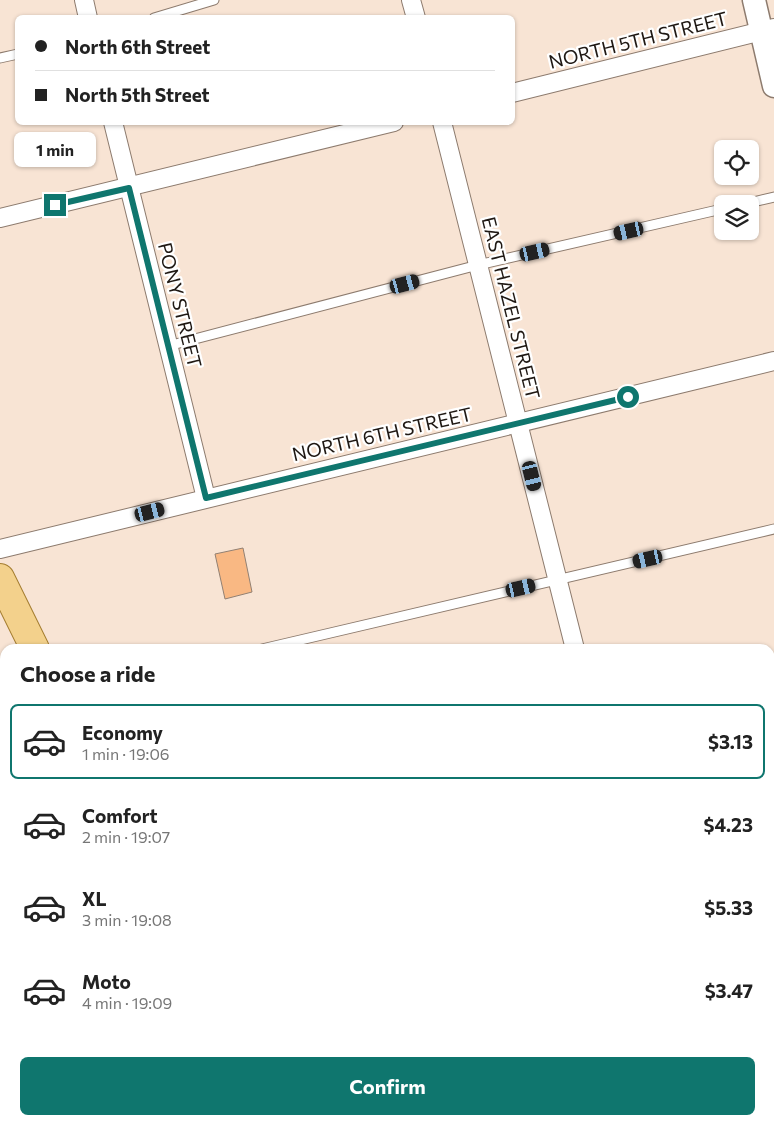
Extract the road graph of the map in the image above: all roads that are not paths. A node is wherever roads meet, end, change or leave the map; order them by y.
1 (84, 0) edge
2 (214, 0) edge
3 (411, 0) edge
4 (754, 0) edge
5 (87, 15) edge
6 (164, 15) edge
7 (415, 15) edge
8 (768, 30) edge
9 (15, 55) edge
10 (0, 58) edge
11 (774, 86) edge
12 (515, 92) edge
13 (114, 125) edge
14 (382, 125) edge
15 (443, 125) edge
16 (129, 188) junction
17 (774, 197) edge
18 (759, 201) edge
19 (714, 211) edge
20 (0, 218) edge
21 (478, 265) junction
22 (168, 346) junction
23 (774, 361) edge
24 (518, 424) junction
25 (206, 498) junction
26 (774, 529) edge
27 (0, 548) edge
28 (0, 578) edge
29 (558, 580) junction
30 (33, 644) edge
31 (283, 644) edge
32 (574, 644) edge

1 - 5 street
2 - 6 lane
3 - 7 street
4 - 8 street
8 - 11 street
8 - 12 street, NORTH 5TH STREET
9 - 10 lane
13 - 16 street, PONY STREET
14 - 16 street
15 - 21 street, EAST HAZEL STREET
16 - 20 street
16 - 22 street, PONY STREET
17 - 18 lane
19 - 21 lane
21 - 22 lane
21 - 24 street, EAST HAZEL STREET
22 - 25 street, PONY STREET
23 - 24 street, NORTH 6TH STREET
24 - 25 street, NORTH 6TH STREET
24 - 29 street, EAST HAZEL STREET
25 - 27 street, NORTH 6TH STREET
26 - 29 lane
28 - 30 main road
29 - 31 lane
29 - 32 street, EAST HAZEL STREET

